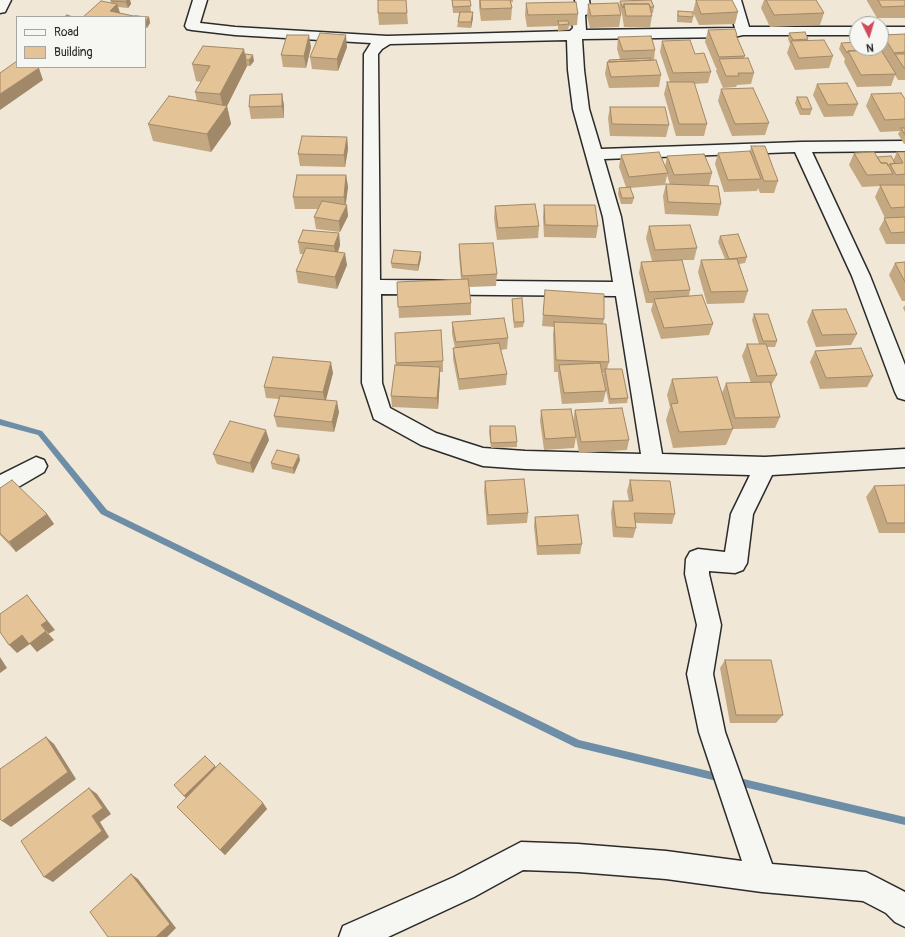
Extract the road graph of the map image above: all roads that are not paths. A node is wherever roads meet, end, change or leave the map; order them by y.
1 (4, 0) edge
2 (200, 0) edge
3 (582, 0) edge
4 (734, 0) edge
5 (0, 9) edge
6 (743, 31) junction
7 (849, 31) edge
8 (889, 31) edge
9 (905, 31) edge
10 (574, 35) junction
11 (387, 40) junction
12 (905, 146) edge
13 (801, 147) junction
14 (594, 154) junction
15 (371, 287) junction
16 (624, 290) junction
17 (905, 392) edge
18 (905, 458) edge
19 (653, 463) junction
20 (36, 466) dead end
21 (765, 466) junction
22 (0, 486) edge
23 (762, 878) junction
24 (905, 912) edge
25 (354, 937) edge

1 - 5 street
2 - 11 street
3 - 10 street
4 - 6 street
6 - 7 street
6 - 10 street
8 - 9 street
10 - 11 street
10 - 14 street
11 - 15 street
12 - 13 street
13 - 14 street
13 - 17 street
14 - 16 street
15 - 16 street
15 - 19 street
16 - 19 street
18 - 21 street
19 - 21 street
20 - 22 street
21 - 23 street
23 - 24 street
23 - 25 street

